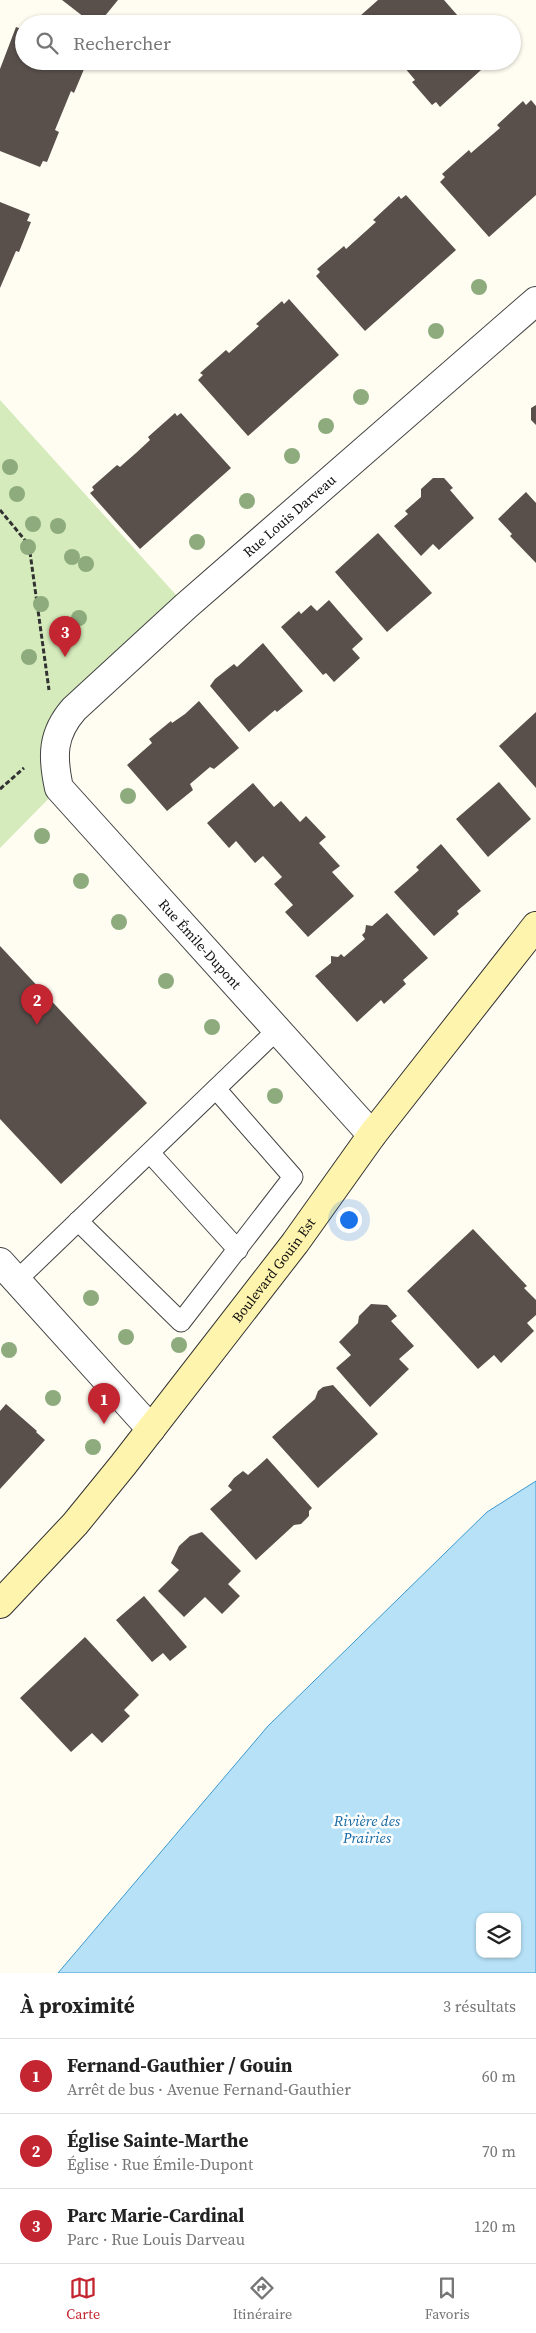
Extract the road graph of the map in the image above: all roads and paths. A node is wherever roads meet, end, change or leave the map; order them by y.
1 (536, 301) edge
2 (0, 510) edge
3 (49, 692) dead end
4 (56, 741) joint
5 (536, 926) edge
6 (278, 1030) junction
7 (216, 1089) junction
8 (372, 1135) junction
9 (150, 1153) junction
10 (78, 1221) junction
11 (238, 1250) junction
12 (8, 1271) edge
13 (151, 1429) junction
14 (0, 1604) edge

1 - 4 street, Rue Louis Darveau
2 - 3 path
4 - 6 street, Rue Émile-Dupont
5 - 8 street, Boulevard Gouin Est
6 - 7 lane
6 - 8 street, Rue Émile-Dupont
7 - 9 lane
7 - 11 lane
8 - 13 street, Boulevard Gouin Est
9 - 10 lane
9 - 11 lane
10 - 11 lane
10 - 12 lane
12 - 13 street
13 - 14 street, Boulevard Gouin Est

